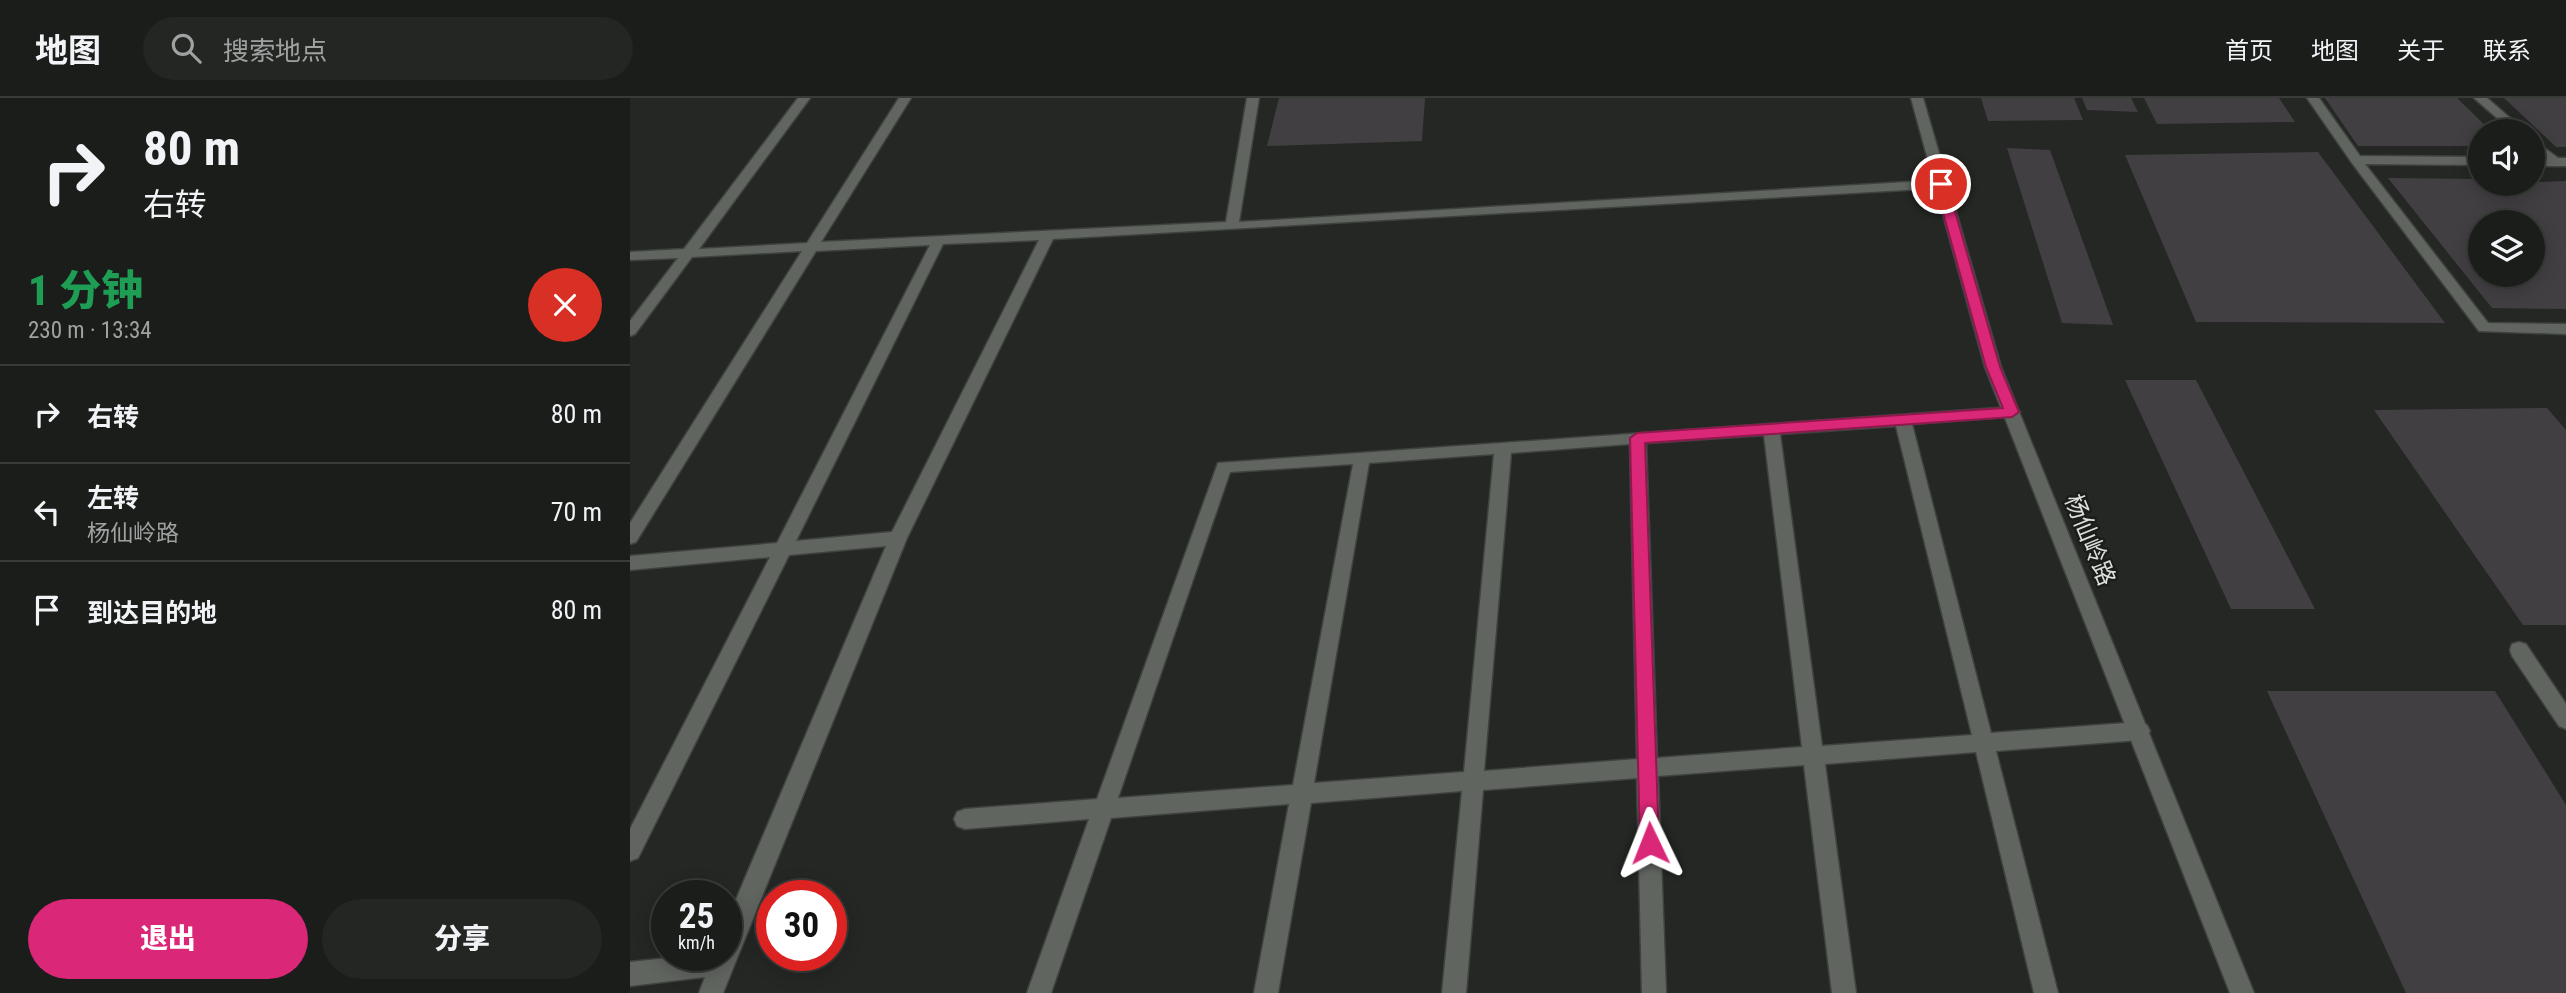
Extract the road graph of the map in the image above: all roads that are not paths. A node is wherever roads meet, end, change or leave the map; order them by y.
1 (804, 98) edge
2 (905, 98) edge
3 (1253, 98) edge
4 (1917, 98) edge
5 (2313, 98) edge
6 (2480, 98) edge
7 (2505, 119) edge
8 (2545, 152) edge
9 (2356, 160) junction
10 (2468, 161) edge
11 (2560, 162) edge
12 (1941, 184) junction
13 (1232, 226) junction
14 (1048, 235) junction
15 (939, 240) junction
16 (812, 246) junction
17 (688, 252) junction
18 (630, 256) edge
19 (2566, 328) edge
20 (630, 331) edge
21 (2012, 412) junction
22 (1903, 420) junction
23 (1770, 429) junction
24 (1637, 438) junction
25 (1503, 448) junction
26 (1362, 457) junction
27 (630, 537) edge
28 (898, 538) junction
29 (781, 549) junction
30 (630, 563) edge
31 (2519, 650) dead end
32 (2566, 720) edge
33 (2140, 731) junction
34 (1983, 743) junction
35 (1813, 755) junction
36 (1648, 768) junction
37 (1473, 781) junction
38 (1302, 794) junction
39 (1104, 808) junction
40 (965, 819) dead end
41 (630, 851) edge
42 (742, 913) edge
43 (651, 970) edge
44 (719, 971) edge
45 (630, 974) edge
46 (711, 993) edge
47 (1038, 993) edge
48 (1266, 993) edge
49 (1454, 993) edge
50 (1654, 993) edge
51 (1844, 993) edge
52 (2046, 993) edge
53 (2242, 993) edge

1 - 17 street
2 - 16 street
3 - 13 street
4 - 12 street, 杨仙岭路
5 - 9 street
6 - 7 street
8 - 11 street
9 - 10 street
9 - 19 street
12 - 13 street
12 - 21 street, 杨仙岭路
13 - 14 street
14 - 15 street
14 - 28 street
15 - 16 street
15 - 29 street
16 - 17 street
16 - 27 street
17 - 18 street
17 - 20 street
21 - 22 street
21 - 33 street, 杨仙岭路
22 - 23 street
22 - 34 street
23 - 24 street
23 - 35 street
24 - 25 street
24 - 36 street
25 - 26 street
25 - 37 street
26 - 38 street
26 - 39 street
28 - 29 street
28 - 42 street
29 - 30 street
29 - 41 street
31 - 32 street
33 - 34 street
33 - 53 street, 杨仙岭路
34 - 35 street
34 - 52 street
35 - 36 street
35 - 51 street
36 - 37 street
36 - 50 street
37 - 38 street
37 - 49 street
38 - 39 street
38 - 48 street
39 - 40 street
39 - 47 street
43 - 45 street
44 - 46 street

